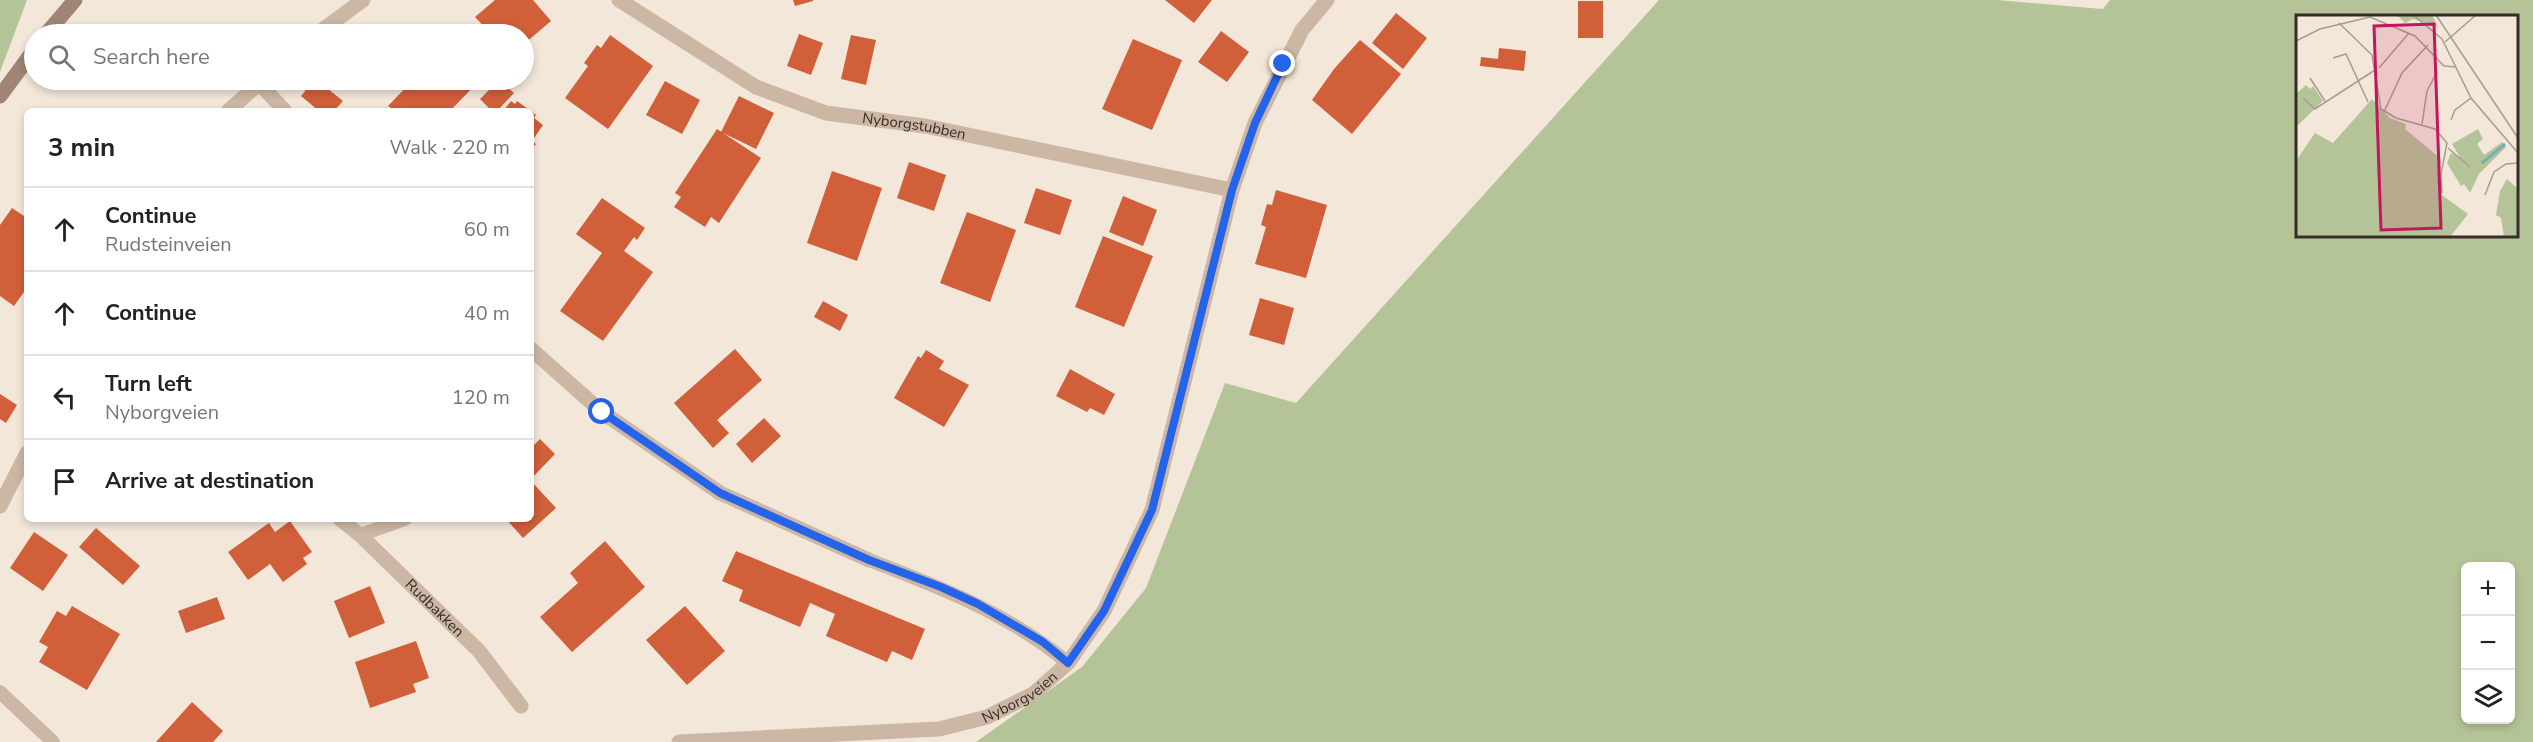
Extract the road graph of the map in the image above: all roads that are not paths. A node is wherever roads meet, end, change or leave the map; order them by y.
1 (75, 0) edge
2 (363, 0) edge
3 (619, 0) edge
4 (1327, 0) edge
5 (55, 24) edge
6 (331, 24) edge
7 (24, 64) edge
8 (251, 90) edge
9 (268, 90) edge
10 (0, 96) edge
11 (231, 108) edge
12 (283, 108) edge
13 (1232, 190) junction
14 (534, 352) edge
15 (24, 459) edge
16 (0, 506) edge
17 (344, 522) edge
18 (397, 522) edge
19 (360, 535) junction
20 (869, 560) joint
21 (1068, 663) junction
22 (0, 692) edge
23 (521, 706) dead end
24 (52, 742) edge
25 (679, 742) edge

1 - 5 main road
2 - 6 street
3 - 13 street, Nyborgstubben
4 - 13 street, Nyborgveien
7 - 10 main road
8 - 11 street
9 - 12 street
13 - 21 street, Nyborgveien
14 - 20 street
15 - 16 street
17 - 19 street, Rudbakken
18 - 19 lane
19 - 23 street, Rudbakken
20 - 21 lane
21 - 25 street, Nyborgveien
22 - 24 lane

